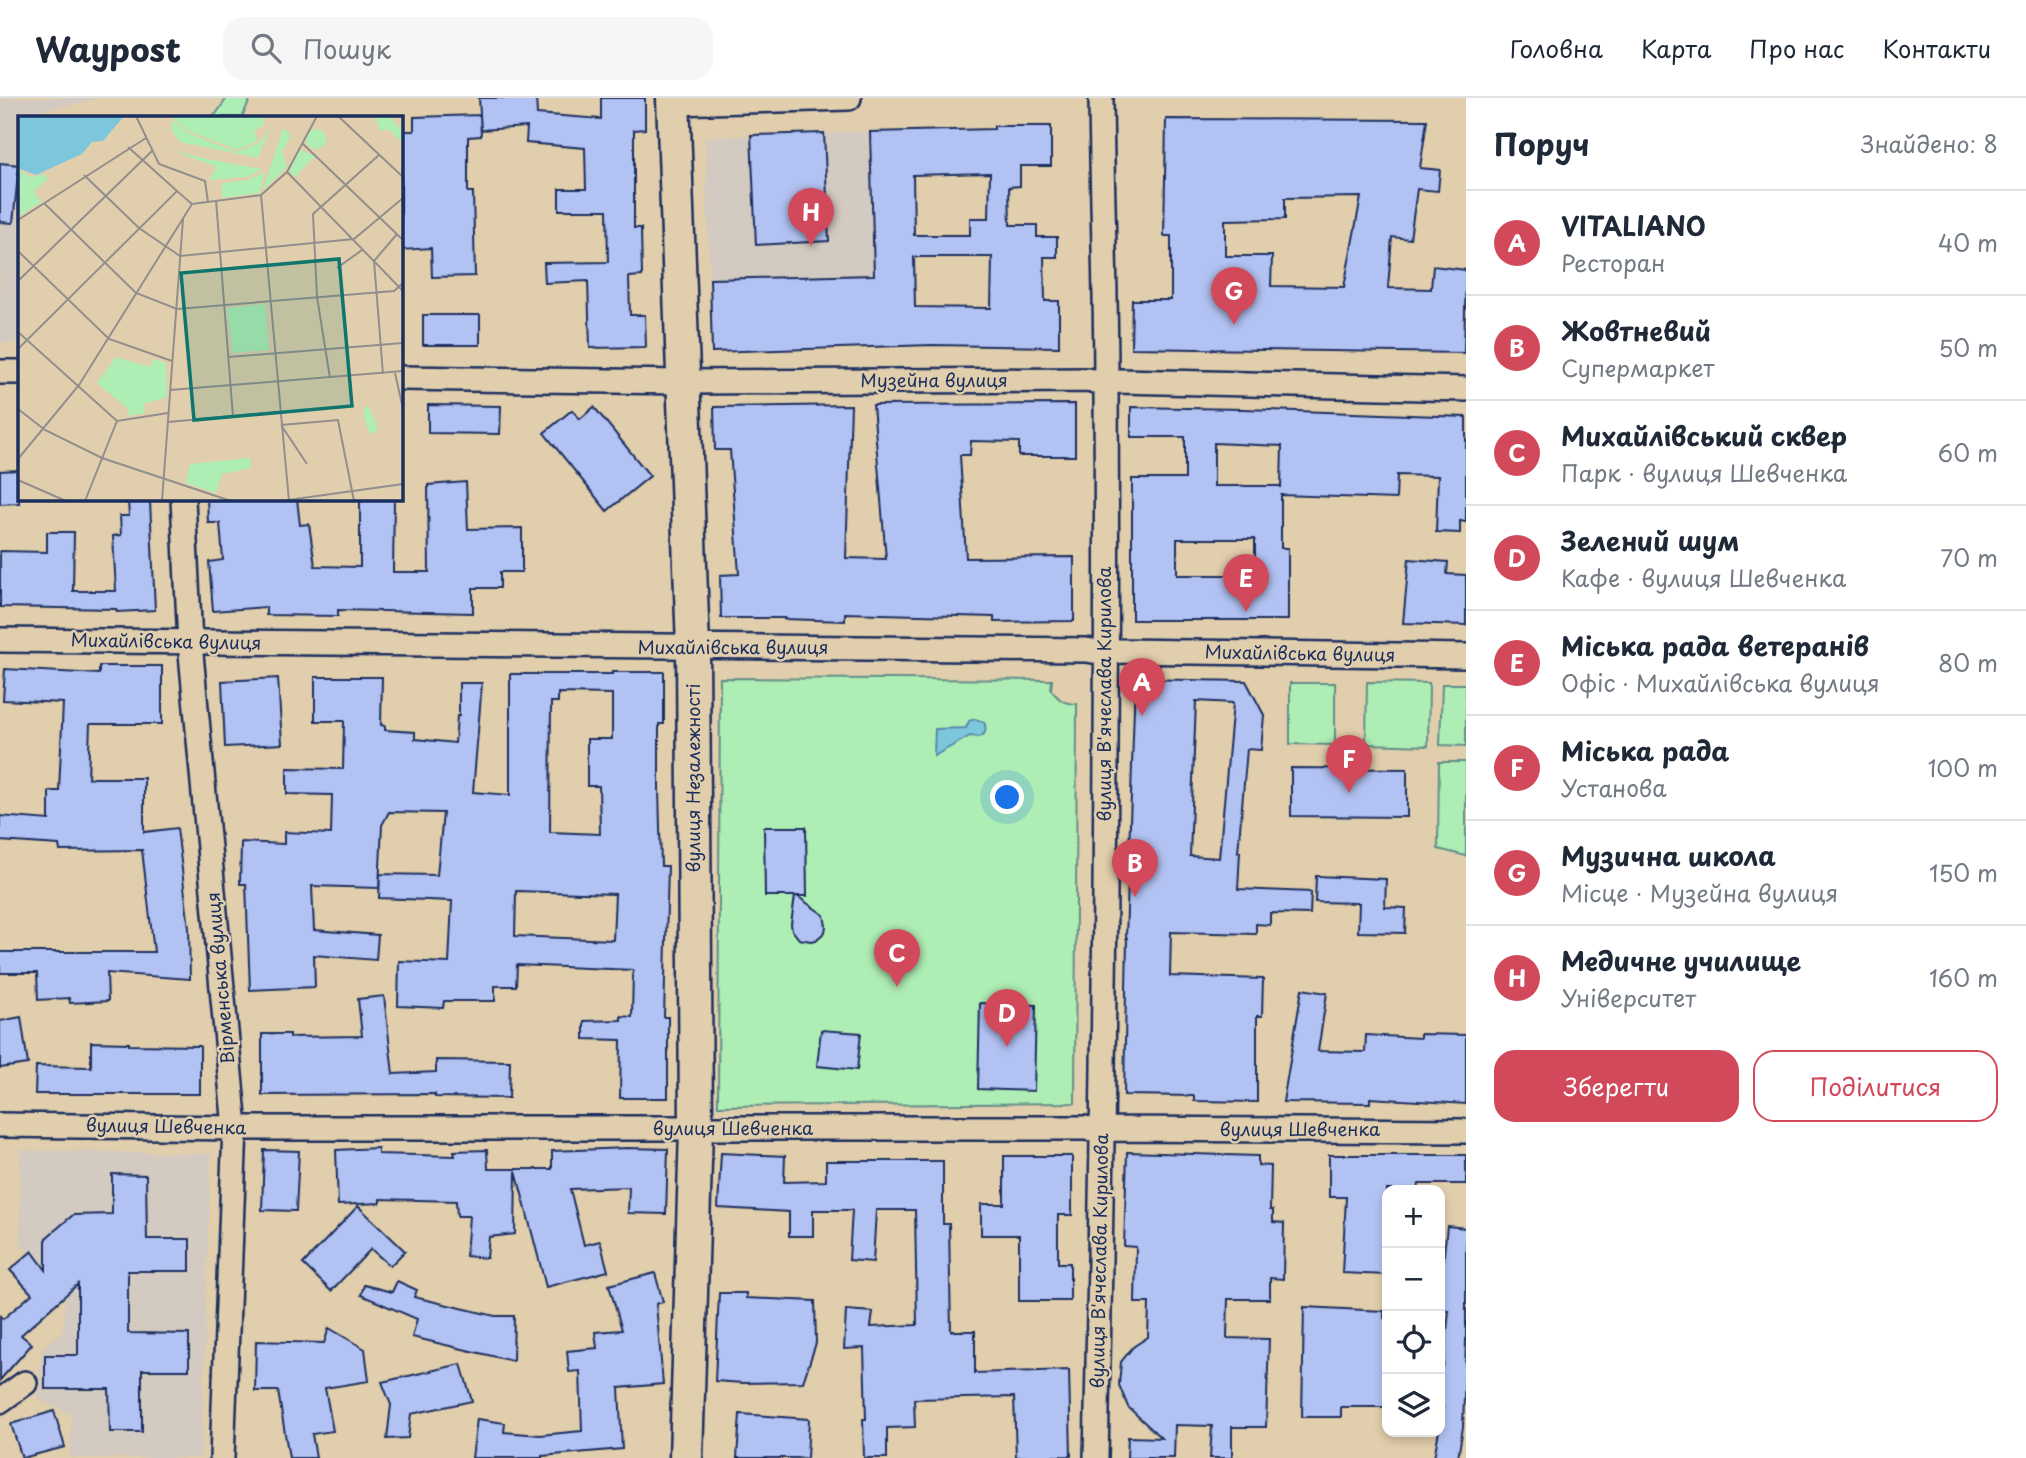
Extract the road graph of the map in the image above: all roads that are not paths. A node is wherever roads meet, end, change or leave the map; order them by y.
1 (849, 98) edge
2 (1101, 98) edge
3 (673, 100) edge
4 (0, 372) edge
5 (18, 372) edge
6 (402, 378) edge
7 (683, 382) junction
8 (1106, 383) junction
9 (1466, 388) edge
10 (183, 500) edge
11 (0, 640) edge
12 (190, 642) junction
13 (693, 648) junction
14 (1106, 653) junction
15 (1466, 656) edge
16 (0, 1125) edge
17 (234, 1128) junction
18 (696, 1129) junction
19 (1103, 1131) junction
20 (1466, 1131) edge
21 (25, 1383) dead end
22 (0, 1401) edge
23 (222, 1458) edge
24 (686, 1458) edge
25 (1096, 1458) edge

1 - 3 street
2 - 8 street, вулиця В'ячеслава Кирилова
3 - 7 street, вулиця Незалежності
4 - 5 street
6 - 7 street, Музейна вулиця
7 - 8 street, Музейна вулиця
7 - 13 street, вулиця Незалежності
8 - 9 street, Музейна вулиця
8 - 14 street, вулиця В'ячеслава Кирилова
10 - 12 street, Вірменська вулиця
11 - 12 street, Михайлівська вулиця
12 - 13 street, Михайлівська вулиця
12 - 17 street, Вірменська вулиця
13 - 14 street, Михайлівська вулиця
13 - 18 street, вулиця Незалежності
14 - 15 street, Михайлівська вулиця
14 - 19 street, вулиця В'ячеслава Кирилова
16 - 17 street, вулиця Шевченка
17 - 18 street, вулиця Шевченка
17 - 23 street, Вірменська вулиця
18 - 19 street, вулиця Шевченка
18 - 24 street, вулиця Незалежності
19 - 20 street, вулиця Шевченка
19 - 25 street, вулиця В'ячеслава Кирилова
21 - 22 street

